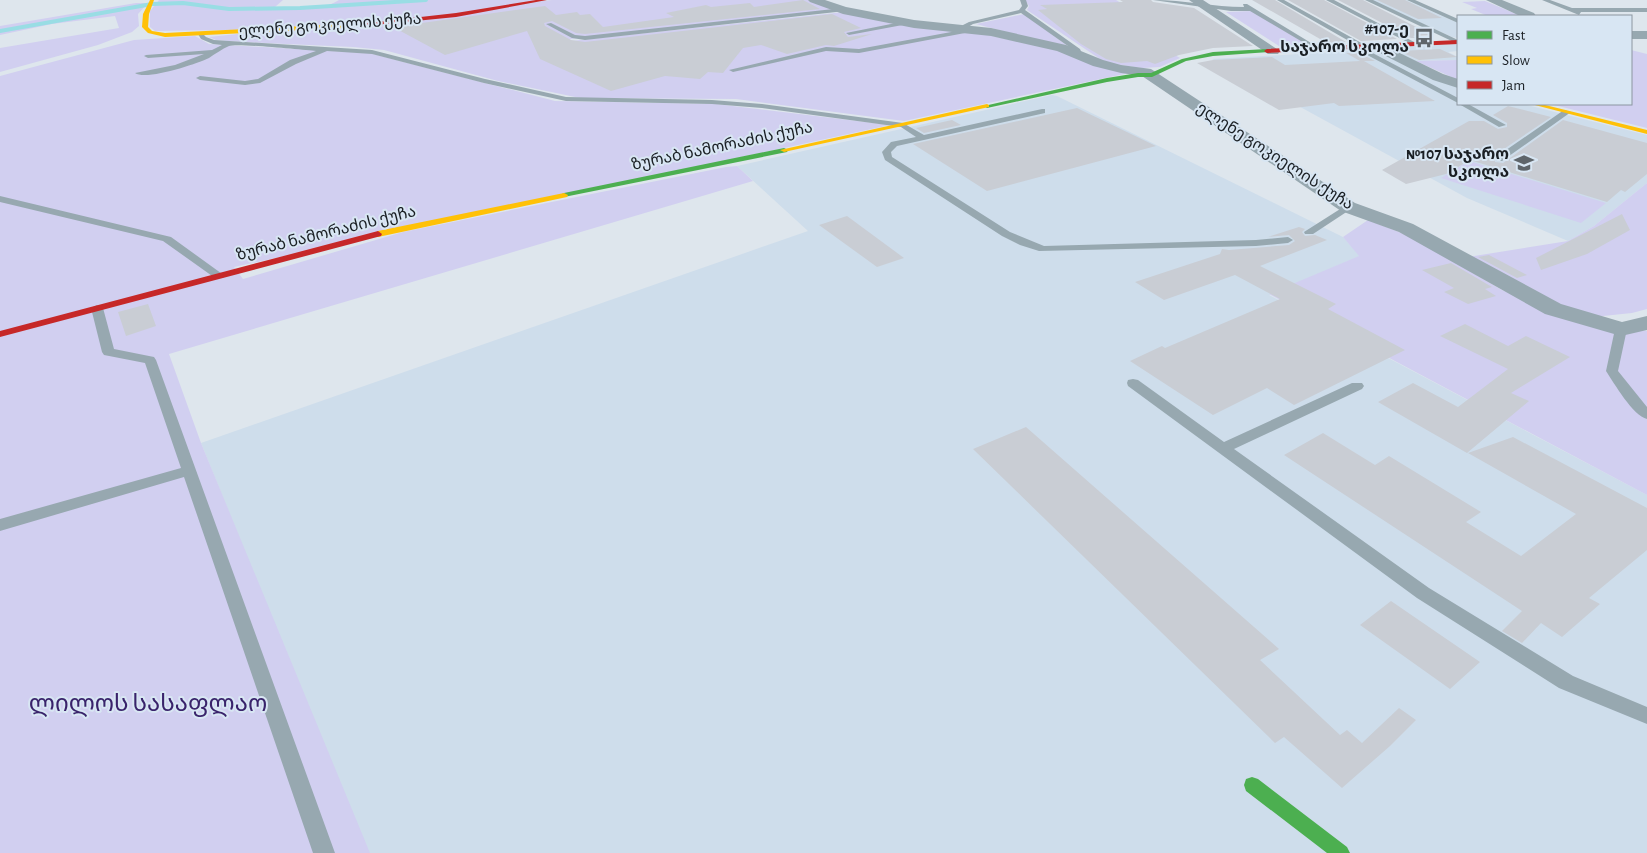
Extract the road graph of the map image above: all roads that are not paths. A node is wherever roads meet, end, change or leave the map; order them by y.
1 (152, 0) edge
2 (545, 0) edge
3 (814, 0) edge
4 (1023, 0) edge
5 (1156, 0) edge
6 (1235, 0) edge
7 (1280, 0) edge
8 (1329, 0) edge
9 (1368, 0) edge
10 (1410, 0) edge
11 (1492, 0) edge
12 (1545, 0) edge
13 (1200, 3) edge
14 (1252, 9) junction
15 (842, 10) junction
16 (1572, 10) junction
17 (1647, 10) edge
18 (1021, 11) junction
19 (1528, 15) edge
20 (1584, 15) edge
21 (1457, 21) edge
22 (906, 23) junction
23 (549, 24) dead end
24 (964, 28) junction
25 (849, 32) dead end
26 (201, 34) junction
27 (1457, 42) edge
28 (1457, 42) edge
29 (229, 43) junction
30 (1415, 44) junction
31 (1365, 46) junction
32 (329, 48) junction
33 (1318, 49) junction
34 (1273, 51) junction
35 (216, 52) junction
36 (1081, 55) junction
37 (148, 56) dead end
38 (733, 70) dead end
39 (139, 73) dead end
40 (1152, 75) junction
41 (200, 78) dead end
42 (1457, 84) edge
43 (1457, 100) edge
44 (1465, 105) edge
45 (1538, 105) edge
46 (1042, 111) dead end
47 (1568, 112) junction
48 (903, 124) junction
49 (1502, 125) dead end
50 (1647, 132) edge
51 (924, 138) junction
52 (1499, 160) dead end
53 (0, 199) edge
54 (1348, 207) junction
55 (1309, 232) dead end
56 (1288, 240) dead end
57 (219, 276) junction
58 (97, 308) junction
59 (1647, 323) edge
60 (1621, 329) junction
61 (0, 334) edge
62 (1133, 383) dead end
63 (1357, 386) dead end
64 (1647, 415) edge
65 (1224, 448) junction
66 (189, 471) junction
67 (0, 525) edge
68 (1647, 716) edge
69 (1252, 785) dead end
70 (324, 853) edge
71 (1341, 853) edge

1 - 26 street, ელენე გოკიელის ქუჩა
2 - 26 street, ელენე გოკიელის ქუჩა
3 - 15 street, ელენე გოკიელის ქუჩა
4 - 18 lane
5 - 13 lane
6 - 14 lane
7 - 31 lane
8 - 30 lane
9 - 28 lane
10 - 21 lane
11 - 19 street
12 - 16 lane
13 - 14 lane
13 - 34 street
14 - 33 lane
15 - 22 street, ელენე გოკიელის ქუჩა
15 - 23 lane
16 - 17 lane
16 - 20 lane
18 - 24 lane
18 - 36 lane
22 - 24 street, ელენე გოკიელის ქუჩა
22 - 25 lane
24 - 36 street, ელენე გოკიელის ქუჩა
24 - 38 lane
26 - 29 lane
27 - 30 street, ზურაბ ნამორაძის ქუჩა
29 - 32 lane
29 - 35 lane
30 - 31 street, ზურაბ ნამორაძის ქუჩა
31 - 33 street, ზურაბ ნამორაძის ქუჩა
31 - 42 street
31 - 43 lane
32 - 41 lane
32 - 48 lane
33 - 34 street, ზურაბ ნამორაძის ქუჩა
34 - 40 street, ზურაბ ნამორაძის ქუჩა
35 - 37 lane
35 - 39 lane
36 - 40 street, ელენე გოკიელის ქუჩა
40 - 48 street, ზურაბ ნამორაძის ქუჩა
40 - 54 street, ელენე გოკიელის ქუჩა
44 - 49 lane
45 - 47 street
46 - 51 lane
47 - 50 street
47 - 52 lane
48 - 51 lane
48 - 57 street, ზურაბ ნამორაძის ქუჩა
51 - 56 lane
53 - 57 lane
54 - 55 lane
54 - 60 street, ელენე გოკიელის ქუჩა
57 - 58 street, ზურაბ ნამორაძის ქუჩა
58 - 61 street, ზურაბ ნამორაძის ქუჩა
58 - 66 lane
59 - 60 street, ელენე გოკიელის ქუჩა
60 - 64 lane
62 - 65 lane
63 - 65 lane
65 - 68 lane
66 - 67 lane
66 - 70 lane
69 - 71 street

